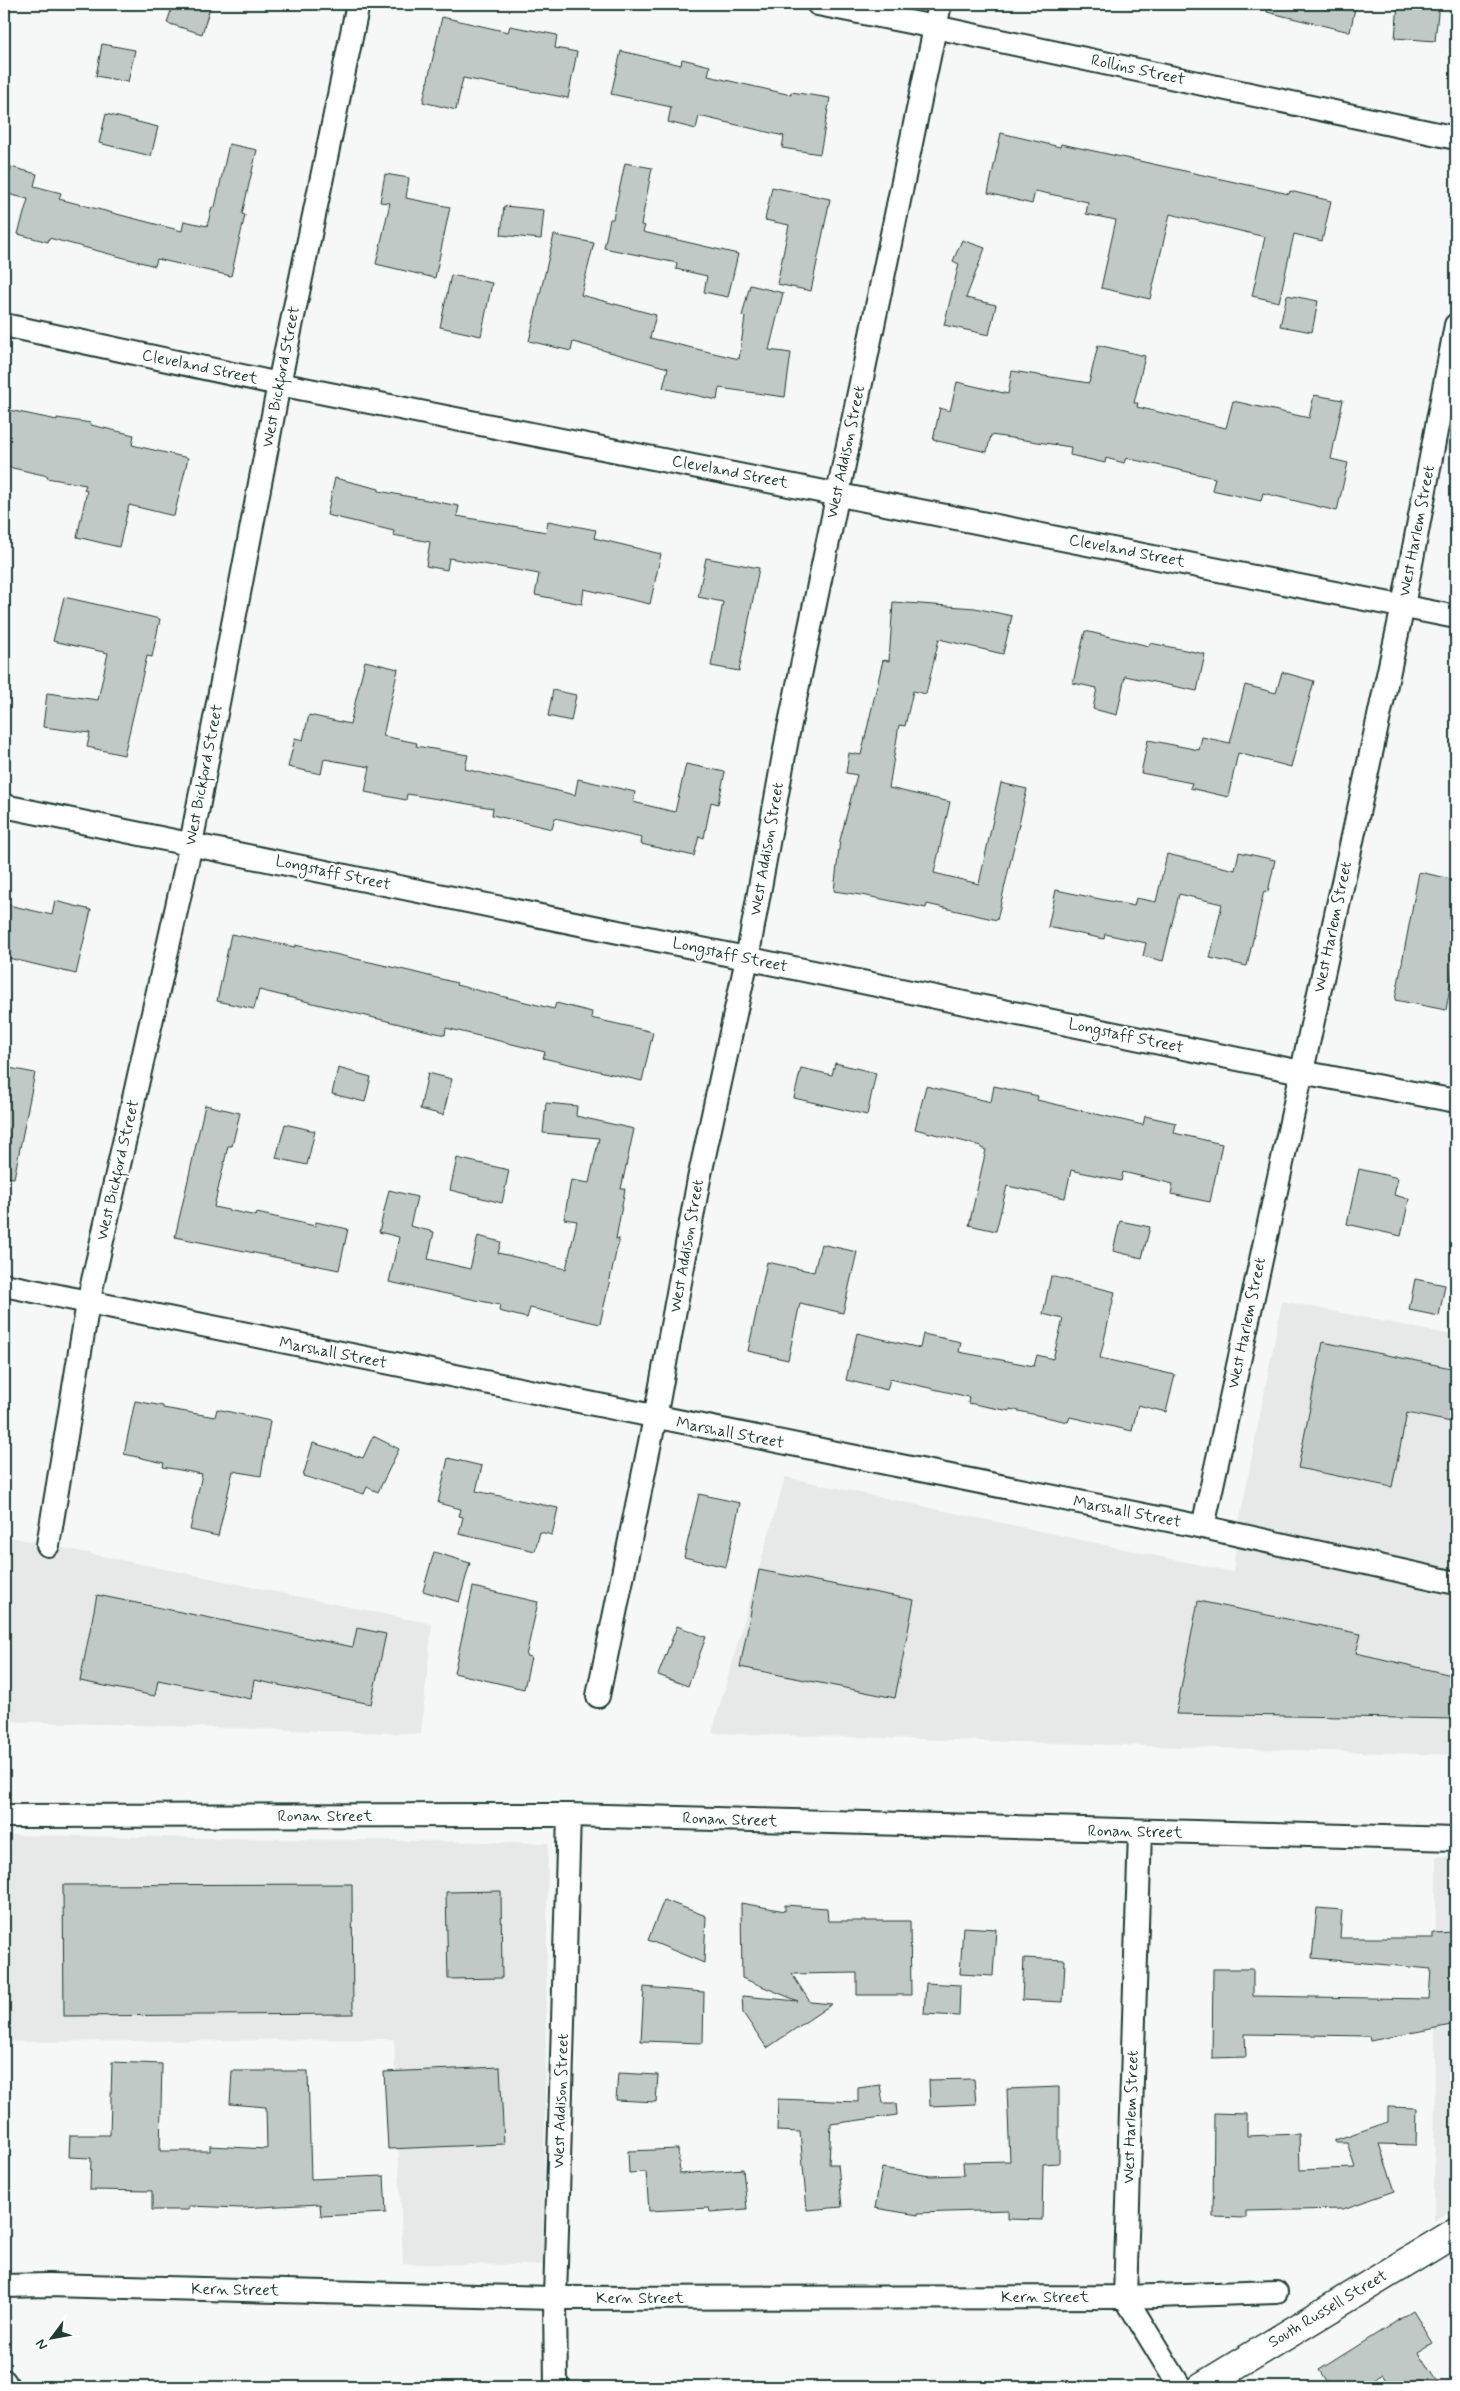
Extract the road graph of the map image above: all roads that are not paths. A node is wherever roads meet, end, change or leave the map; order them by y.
1 (358, 4) edge
2 (818, 4) edge
3 (940, 4) edge
4 (935, 27) junction
5 (1456, 138) edge
6 (4, 325) edge
7 (1456, 325) edge
8 (279, 384) junction
9 (838, 493) junction
10 (1403, 606) junction
11 (1456, 616) edge
12 (4, 806) edge
13 (191, 844) junction
14 (747, 959) junction
15 (1301, 1072) junction
16 (1456, 1101) edge
17 (4, 1285) edge
18 (88, 1303) junction
19 (655, 1418) junction
20 (1203, 1527) junction
21 (48, 1545) dead end
22 (1456, 1583) edge
23 (598, 1696) dead end
24 (569, 1815) junction
25 (4, 1816) edge
26 (1140, 1832) junction
27 (1456, 1839) edge
28 (1456, 2234) edge
29 (4, 2286) edge
30 (1276, 2292) dead end
31 (1125, 2297) junction
32 (555, 2298) junction
33 (4, 2381) edge
34 (8, 2387) edge
35 (556, 2387) edge
36 (1180, 2387) edge
37 (1201, 2387) edge

1 - 8 street, West Bickford Street
2 - 4 street, Rollins Street
3 - 4 street, West Addison Street
4 - 5 street, Rollins Street
4 - 9 street, West Addison Street
6 - 8 street, Cleveland Street
7 - 10 street, West Harlem Street
8 - 9 street, Cleveland Street
8 - 13 street, West Bickford Street
9 - 10 street, Cleveland Street
9 - 14 street, West Addison Street
10 - 11 street, Cleveland Street
10 - 15 street, West Harlem Street
12 - 13 street, Longstaff Street
13 - 14 street, Longstaff Street
13 - 18 street, West Bickford Street
14 - 15 street, Longstaff Street
14 - 19 street, West Addison Street
15 - 16 street, Longstaff Street
15 - 20 street, West Harlem Street
17 - 18 street, Marshall Street
18 - 19 street, Marshall Street
18 - 21 street, West Bickford Street
19 - 20 street, Marshall Street
19 - 23 street, West Addison Street
20 - 22 street, Marshall Street
24 - 25 street, Ronan Street
24 - 26 street, Ronan Street
24 - 32 street, West Addison Street
26 - 27 street, Ronan Street
26 - 31 street, West Harlem Street
28 - 37 main road, South Russell Street
29 - 32 street, Kern Street
30 - 31 street, Kern Street
31 - 32 street, Kern Street
31 - 36 street
32 - 35 street, West Addison Street
33 - 34 street

